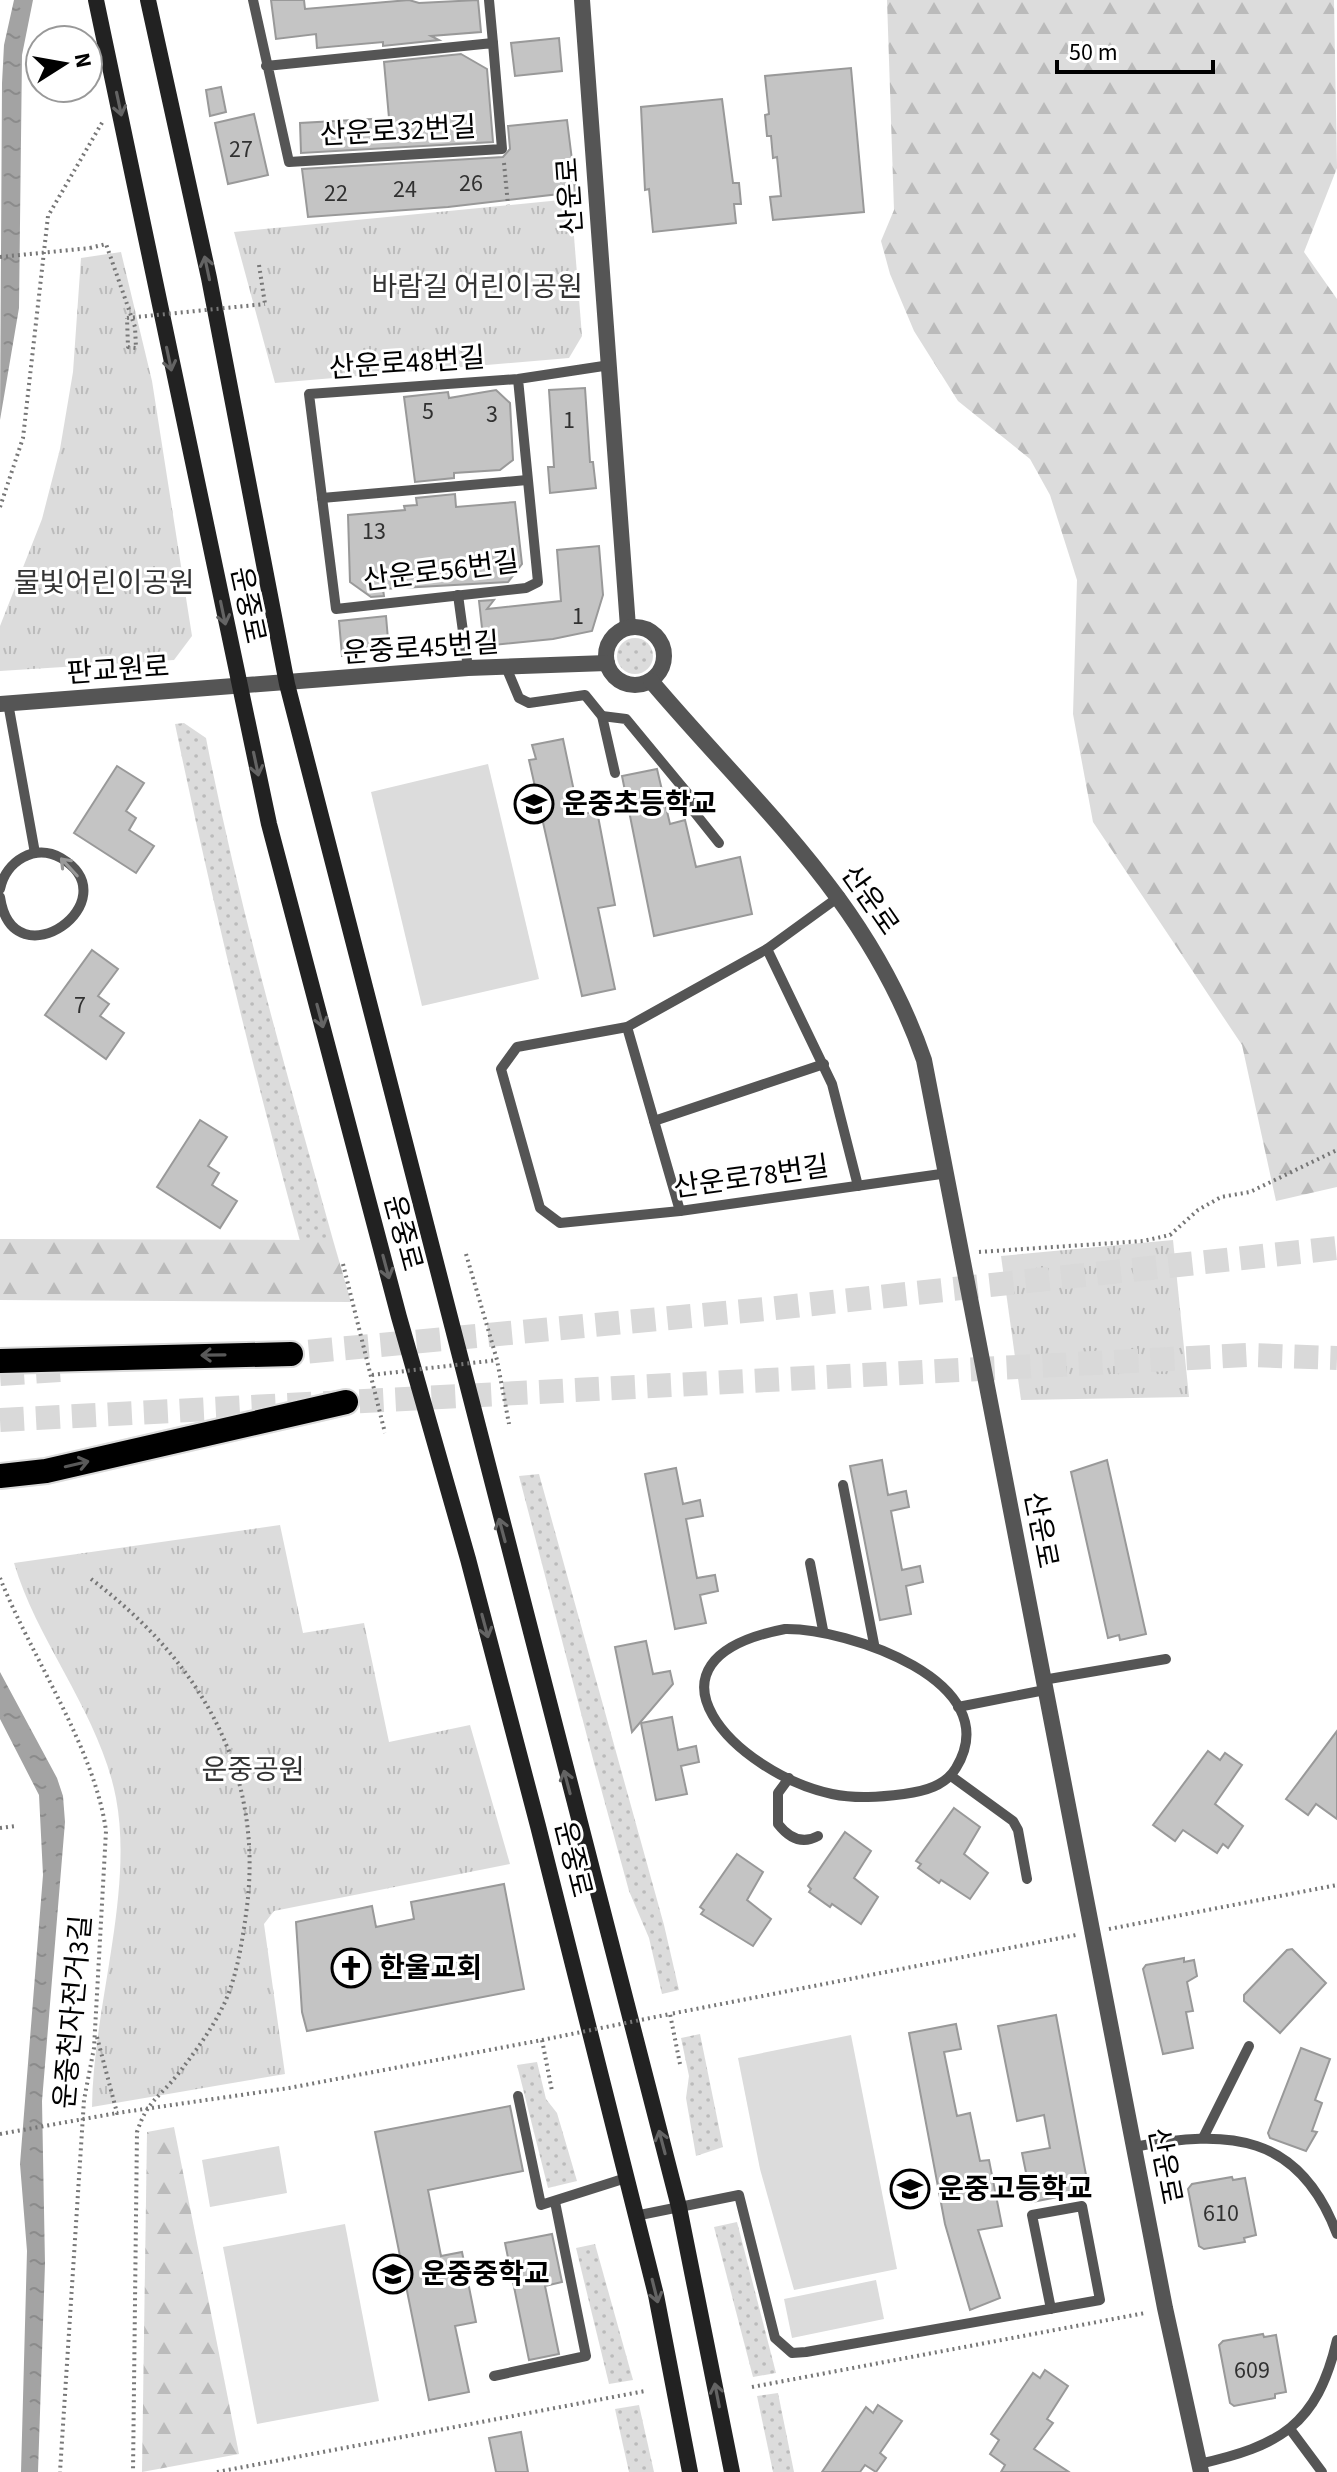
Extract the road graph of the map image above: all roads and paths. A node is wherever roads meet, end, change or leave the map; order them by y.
1 (96, 0) edge
2 (148, 0) edge
3 (253, 0) edge
4 (489, 0) edge
5 (582, 0) edge
6 (493, 43) junction
7 (266, 66) junction
8 (117, 96) junction
9 (502, 149) junction
10 (508, 205) dead end
11 (0, 257) edge
12 (259, 265) dead end
13 (610, 365) junction
14 (518, 379) junction
15 (527, 480) junction
16 (322, 498) junction
17 (0, 507) edge
18 (331, 576) joint
19 (538, 582) joint
20 (458, 595) junction
21 (628, 627) junction
22 (607, 663) junction
23 (506, 667) junction
24 (468, 668) junction
25 (651, 681) junction
26 (287, 684) junction
27 (239, 688) junction
28 (4, 704) edge
29 (602, 716) junction
30 (615, 773) dead end
31 (719, 843) dead end
32 (35, 853) junction
33 (0, 889) edge
34 (840, 896) junction
35 (0, 897) edge
36 (767, 949) junction
37 (627, 1027) junction
38 (824, 1064) junction
39 (654, 1121) junction
40 (1337, 1150) edge
41 (948, 1173) junction
42 (858, 1186) junction
43 (680, 1211) junction
44 (962, 1253) junction
45 (466, 1254) dead end
46 (343, 1264) dead end
47 (291, 1354) tunnel mouth
48 (497, 1360) junction
49 (0, 1361) edge
50 (372, 1375) junction
51 (346, 1402) dead end
52 (509, 1424) dead end
53 (385, 1433) dead end
54 (0, 1476) edge
55 (843, 1485) dead end
56 (810, 1563) dead end
57 (0, 1578) edge
58 (91, 1579) dead end
59 (823, 1630) junction
60 (874, 1644) junction
61 (1166, 1659) dead end
62 (1044, 1685) junction
63 (958, 1707) junction
64 (951, 1776) junction
65 (789, 1778) junction
66 (16, 1826) dead end
67 (0, 1828) edge
68 (818, 1836) dead end
69 (1027, 1879) dead end
70 (1337, 1885) edge
71 (1093, 1932) junction
72 (670, 2014) junction
73 (95, 2031) junction
74 (542, 2040) junction
75 (1249, 2046) dead end
76 (680, 2064) dead end
77 (552, 2091) dead end
78 (518, 2096) dead end
79 (144, 2110) junction
80 (117, 2113) junction
81 (0, 2134) edge
82 (1204, 2136) junction
83 (1134, 2147) junction
84 (626, 2178) junction
85 (555, 2202) junction
86 (679, 2207) junction
87 (635, 2216) junction
88 (1337, 2234) edge
89 (1051, 2309) junction
90 (1145, 2313) dead end
91 (1337, 2340) edge
92 (494, 2376) dead end
93 (752, 2387) dead end
94 (645, 2391) dead end
95 (1290, 2429) junction
96 (1200, 2468) edge
97 (60, 2472) edge
98 (133, 2472) edge
99 (217, 2472) edge
100 (690, 2472) edge
101 (732, 2472) edge
102 (1322, 2472) edge

1 - 8 main road, 운중로
26 -> 2 main road, 운중로
3 - 7 lane, 산운로32번길
4 - 6 lane, 산운로32번길
5 - 13 street, 산운로
6 - 7 lane
6 - 9 lane, 산운로32번길
7 - 9 lane, 산운로32번길
8 - 17 path
8 -> 27 main road, 운중로
9 - 10 path
11 - 12 path, bridge
13 - 14 lane, 산운로48번길
13 - 21 street, 산운로
14 - 15 lane, 산운로48번길
14 - 16 lane, 산운로48번길
15 - 16 lane
15 - 19 lane, 산운로48번길
16 - 18 lane, 산운로48번길
18 - 20 lane, 산운로56번길
19 - 20 lane, 산운로56번길
20 - 24 lane
21 - 22 street
21 - 25 street
22 - 23 street, 운중로45번길
22 - 25 street
23 - 24 street, 운중로45번길
23 - 29 lane
24 - 26 street, 운중로45번길
25 - 34 street, 산운로
26 - 27 street, 운중로45번길
86 -> 26 main road, 운중로
27 - 28 street, 판교원로
27 -> 84 main road, 운중로
28 - 32 lane
29 - 30 lane
29 - 31 lane
32 - 33 lane
35 -> 32 lane
34 - 36 lane
34 - 41 street, 산운로
36 - 37 lane
36 - 38 lane
37 - 39 lane
37 - 43 lane, 산운로78번길
38 - 39 lane
38 - 42 lane
39 - 43 lane
40 - 44 path
41 - 42 lane, 산운로78번길
41 - 44 street, 산운로
42 - 43 lane, 산운로78번길
44 - 62 street, 산운로
45 - 48 path
46 - 50 path
47 -> 49 highway
48 - 50 path, bridge
48 - 52 path
50 - 53 path
54 -> 51 highway
55 - 60 lane
56 - 59 lane
57 - 73 path, 운중천자전거3길
58 - 79 path
59 - 60 lane
59 - 65 lane
60 - 63 lane
61 - 62 lane
62 - 63 lane
62 - 71 street, 산운로
63 - 64 lane
64 - 65 lane
64 - 69 lane
65 - 68 lane
66 - 67 path
70 - 71 path
71 - 72 path
71 - 83 street, 산운로
72 - 74 path, bridge
72 - 76 path
73 - 80 path
73 - 97 path, 운중천자전거3길
74 - 77 path
74 - 79 path
75 - 82 lane
78 - 85 lane
79 - 80 path
79 - 98 path
80 - 81 path, bridge
82 - 83 lane
82 - 88 lane
83 - 96 street, 산운로
84 - 85 lane
84 - 87 main road, 운중로
85 - 92 lane
86 - 87 lane
86 - 89 lane
101 -> 86 main road, 운중로
87 -> 100 main road, 운중로
89 - 89 lane
90 - 93 path
91 - 95 lane
94 - 99 path
95 - 96 lane
95 - 102 lane

